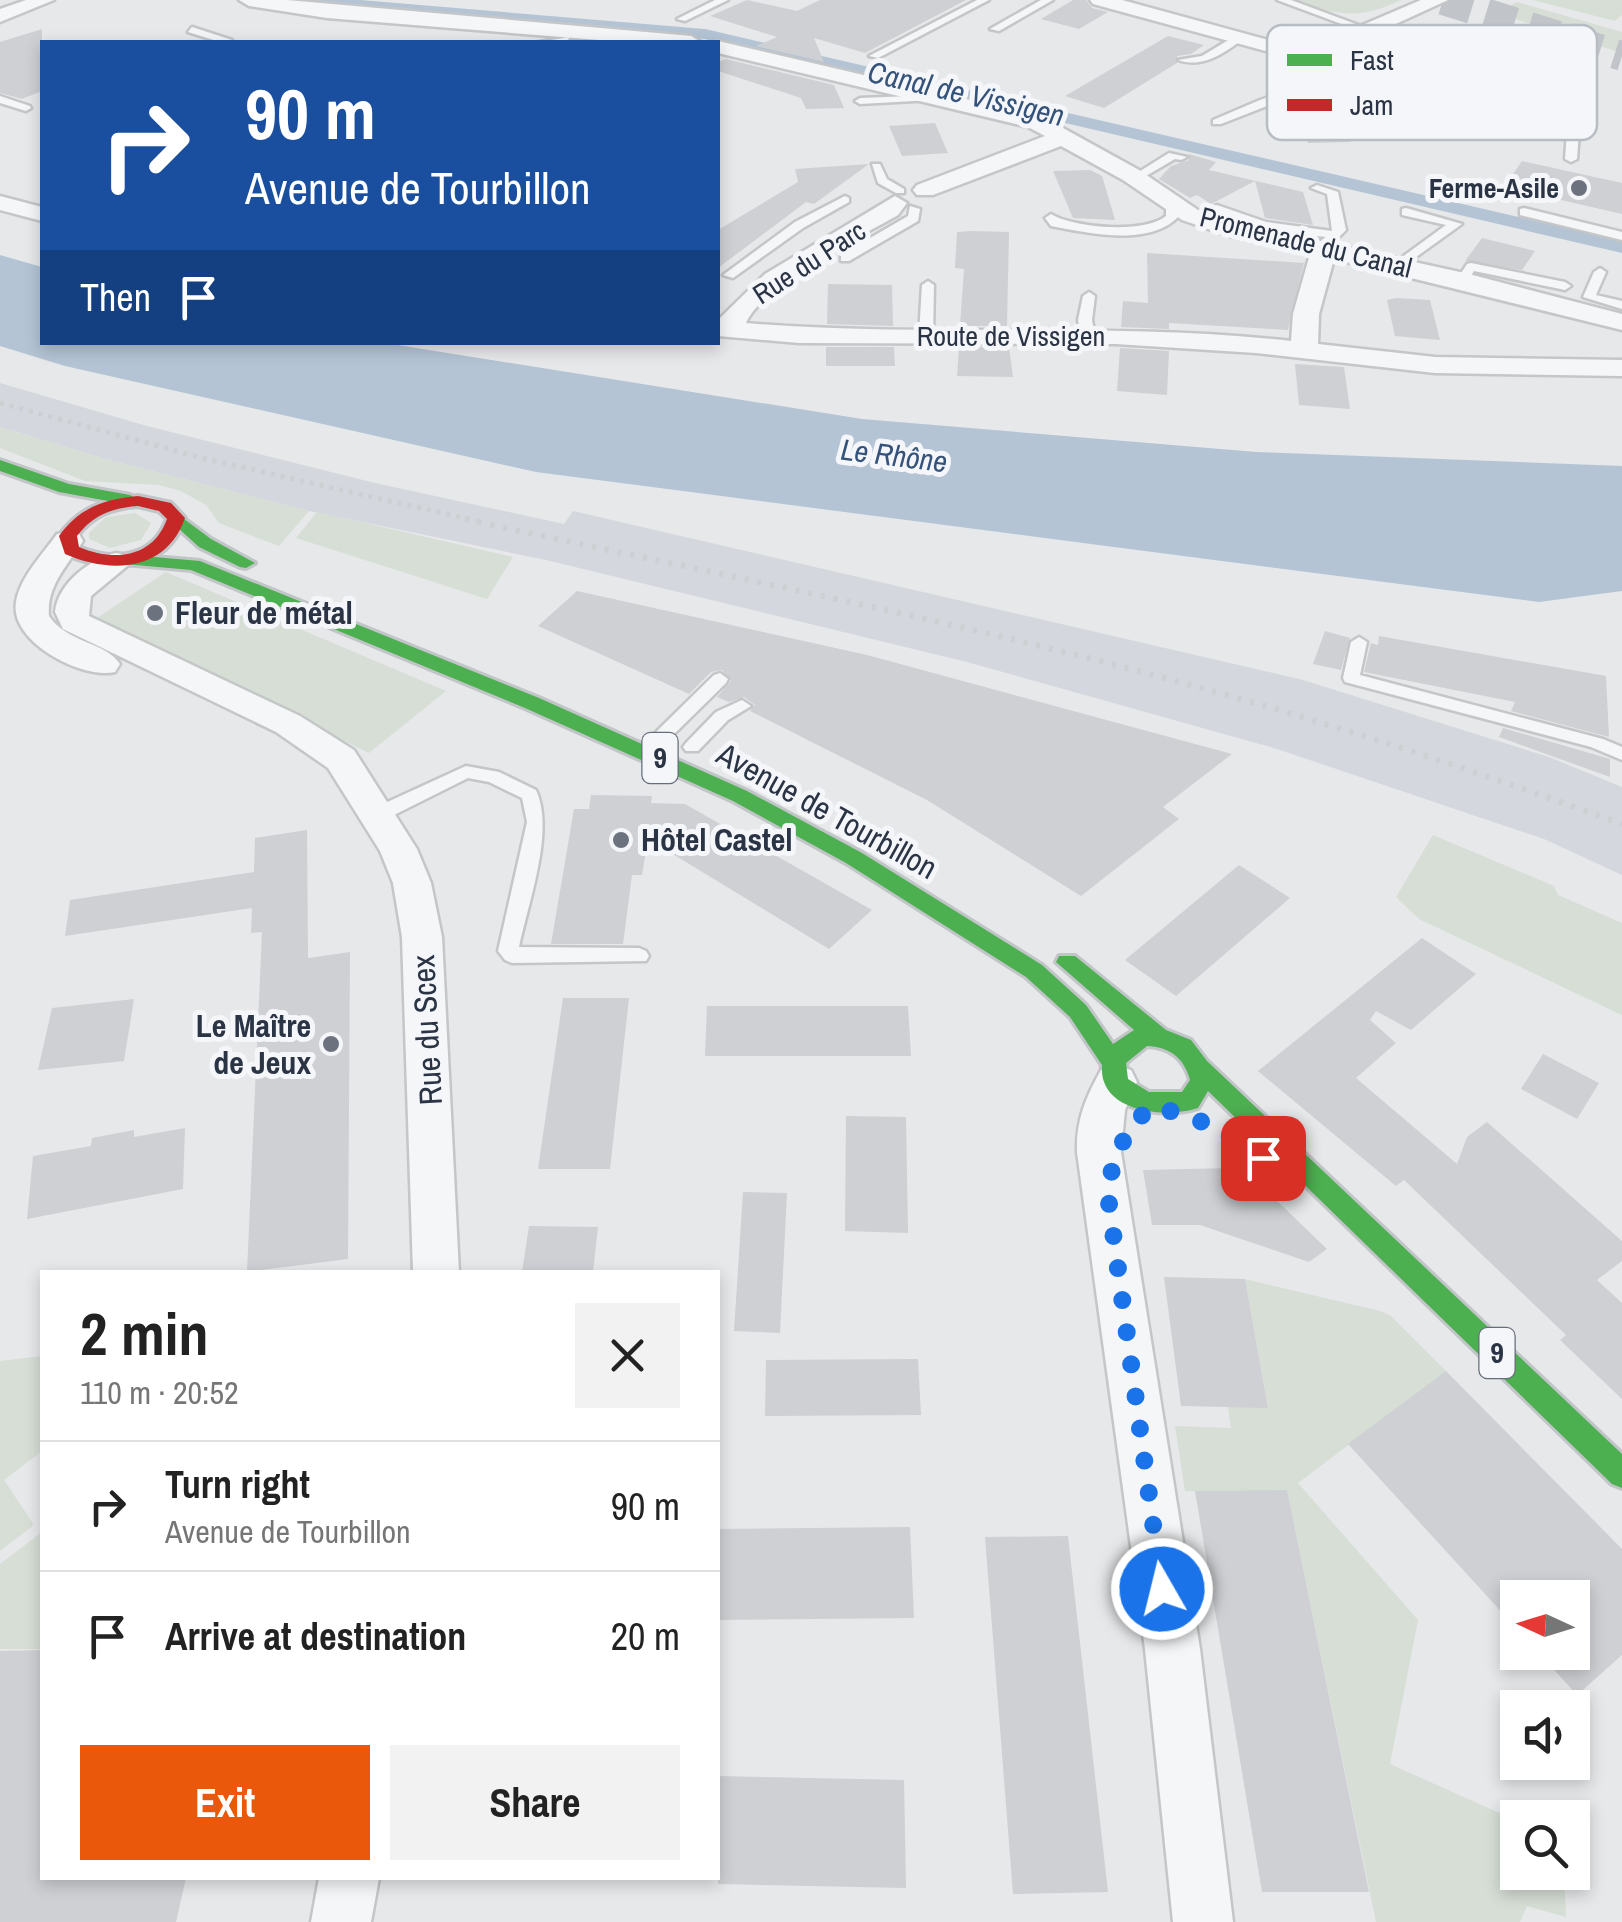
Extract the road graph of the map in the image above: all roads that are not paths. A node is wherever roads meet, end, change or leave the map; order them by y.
1 (44, 0) edge
2 (248, 0) edge
3 (723, 0) edge
4 (984, 0) edge
5 (1048, 0) edge
6 (1100, 0) edge
7 (1282, 0) edge
8 (1438, 0) edge
9 (0, 16) edge
10 (682, 18) dead end
11 (1352, 25) edge
12 (1378, 25) edge
13 (995, 29) dead end
14 (192, 30) dead end
15 (566, 38) dead end
16 (1239, 38) junction
17 (222, 40) edge
18 (555, 40) edge
19 (668, 40) edge
20 (1267, 44) edge
21 (720, 47) edge
22 (874, 56) dead end
23 (1183, 60) dead end
24 (933, 97) junction
25 (0, 99) edge
26 (860, 101) dead end
27 (1267, 103) edge
28 (26, 108) dead end
29 (1217, 122) dead end
30 (1066, 136) junction
31 (1573, 140) edge
32 (1182, 156) dead end
33 (1571, 159) dead end
34 (876, 166) dead end
35 (1135, 178) junction
36 (1317, 188) dead end
37 (908, 198) junction
38 (846, 200) dead end
39 (1170, 202) junction
40 (0, 203) edge
41 (1406, 212) dead end
42 (1524, 212) dead end
43 (40, 213) edge
44 (1051, 218) dead end
45 (799, 225) junction
46 (822, 234) dead end
47 (1622, 236) edge
48 (1329, 242) junction
49 (846, 258) dead end
50 (1398, 266) junction
51 (1600, 272) dead end
52 (729, 275) dead end
53 (1462, 281) junction
54 (928, 285) dead end
55 (1565, 286) dead end
56 (1089, 296) dead end
57 (1622, 305) edge
58 (1622, 322) edge
59 (724, 327) edge
60 (926, 335) junction
61 (1088, 336) junction
62 (1304, 349) junction
63 (1622, 368) edge
64 (0, 464) edge
65 (138, 501) junction
66 (176, 518) junction
67 (62, 533) junction
68 (124, 561) junction
69 (1358, 642) dead end
70 (486, 659) dead end
71 (514, 670) dead end
72 (720, 679) dead end
73 (559, 689) dead end
74 (742, 706) dead end
75 (656, 731) joint
76 (700, 750) joint
77 (1622, 754) edge
78 (374, 807) junction
79 (1045, 947) dead end
80 (639, 956) dead end
81 (1158, 1036) junction
82 (1201, 1069) junction
83 (1137, 1089) junction
84 (1202, 1121) dead end
85 (1255, 1153) dead end
86 (1371, 1234) junction
87 (436, 1270) edge
88 (1622, 1474) edge
89 (349, 1880) edge
90 (340, 1922) edge
91 (1203, 1922) edge

1 - 9 street
2 - 19 street
3 - 10 lane
4 - 22 lane
5 - 13 lane
6 - 16 street
7 - 11 lane
8 - 12 street
14 - 17 lane
15 - 18 lane
16 - 20 street
16 - 23 lane
21 - 24 street, Promenade du Canal
24 - 26 lane
24 - 30 street, Promenade du Canal
25 - 28 lane
27 - 29 lane
30 - 35 street, Promenade du Canal
30 - 37 street, Rue du Parc
31 - 33 lane
32 - 35 lane
34 - 37 lane
35 - 39 street, Promenade du Canal
36 - 48 lane
37 - 49 lane
37 - 59 street, Rue du Parc
38 - 45 lane
39 - 44 lane
39 - 48 street, Promenade du Canal
40 - 43 street
41 - 50 lane
42 - 47 lane
45 - 46 lane
45 - 52 lane
48 - 50 street, Promenade du Canal
48 - 62 street
50 - 53 street, Promenade du Canal
51 - 57 lane
53 - 55 lane
53 - 58 street, Promenade du Canal
54 - 60 lane
56 - 61 lane
59 - 60 street, Route de Vissigen
60 - 61 street, Route de Vissigen
61 - 62 street, Route de Vissigen
62 - 63 street, Route de Vissigen
64 - 65 main road
65 - 66 main road
65 - 67 main road
66 - 68 main road
66 - 70 main road
67 - 68 main road, Avenue de Tourbillon
67 - 78 street
68 - 78 street, Rue du Scex
68 - 83 main road, Avenue de Tourbillon / 9
69 - 77 lane
71 - 73 main road
72 - 75 lane
74 - 76 lane
75 - 76 main road, Avenue de Tourbillon / 9
78 - 80 lane
78 - 87 street, Rue du Scex
79 - 81 main road
81 - 82 main road
81 - 83 main road
82 - 83 main road
82 - 86 main road, 9
83 - 84 main road
83 - 91 street
85 - 86 main road, 9
86 - 88 main road, 9
89 - 90 street

